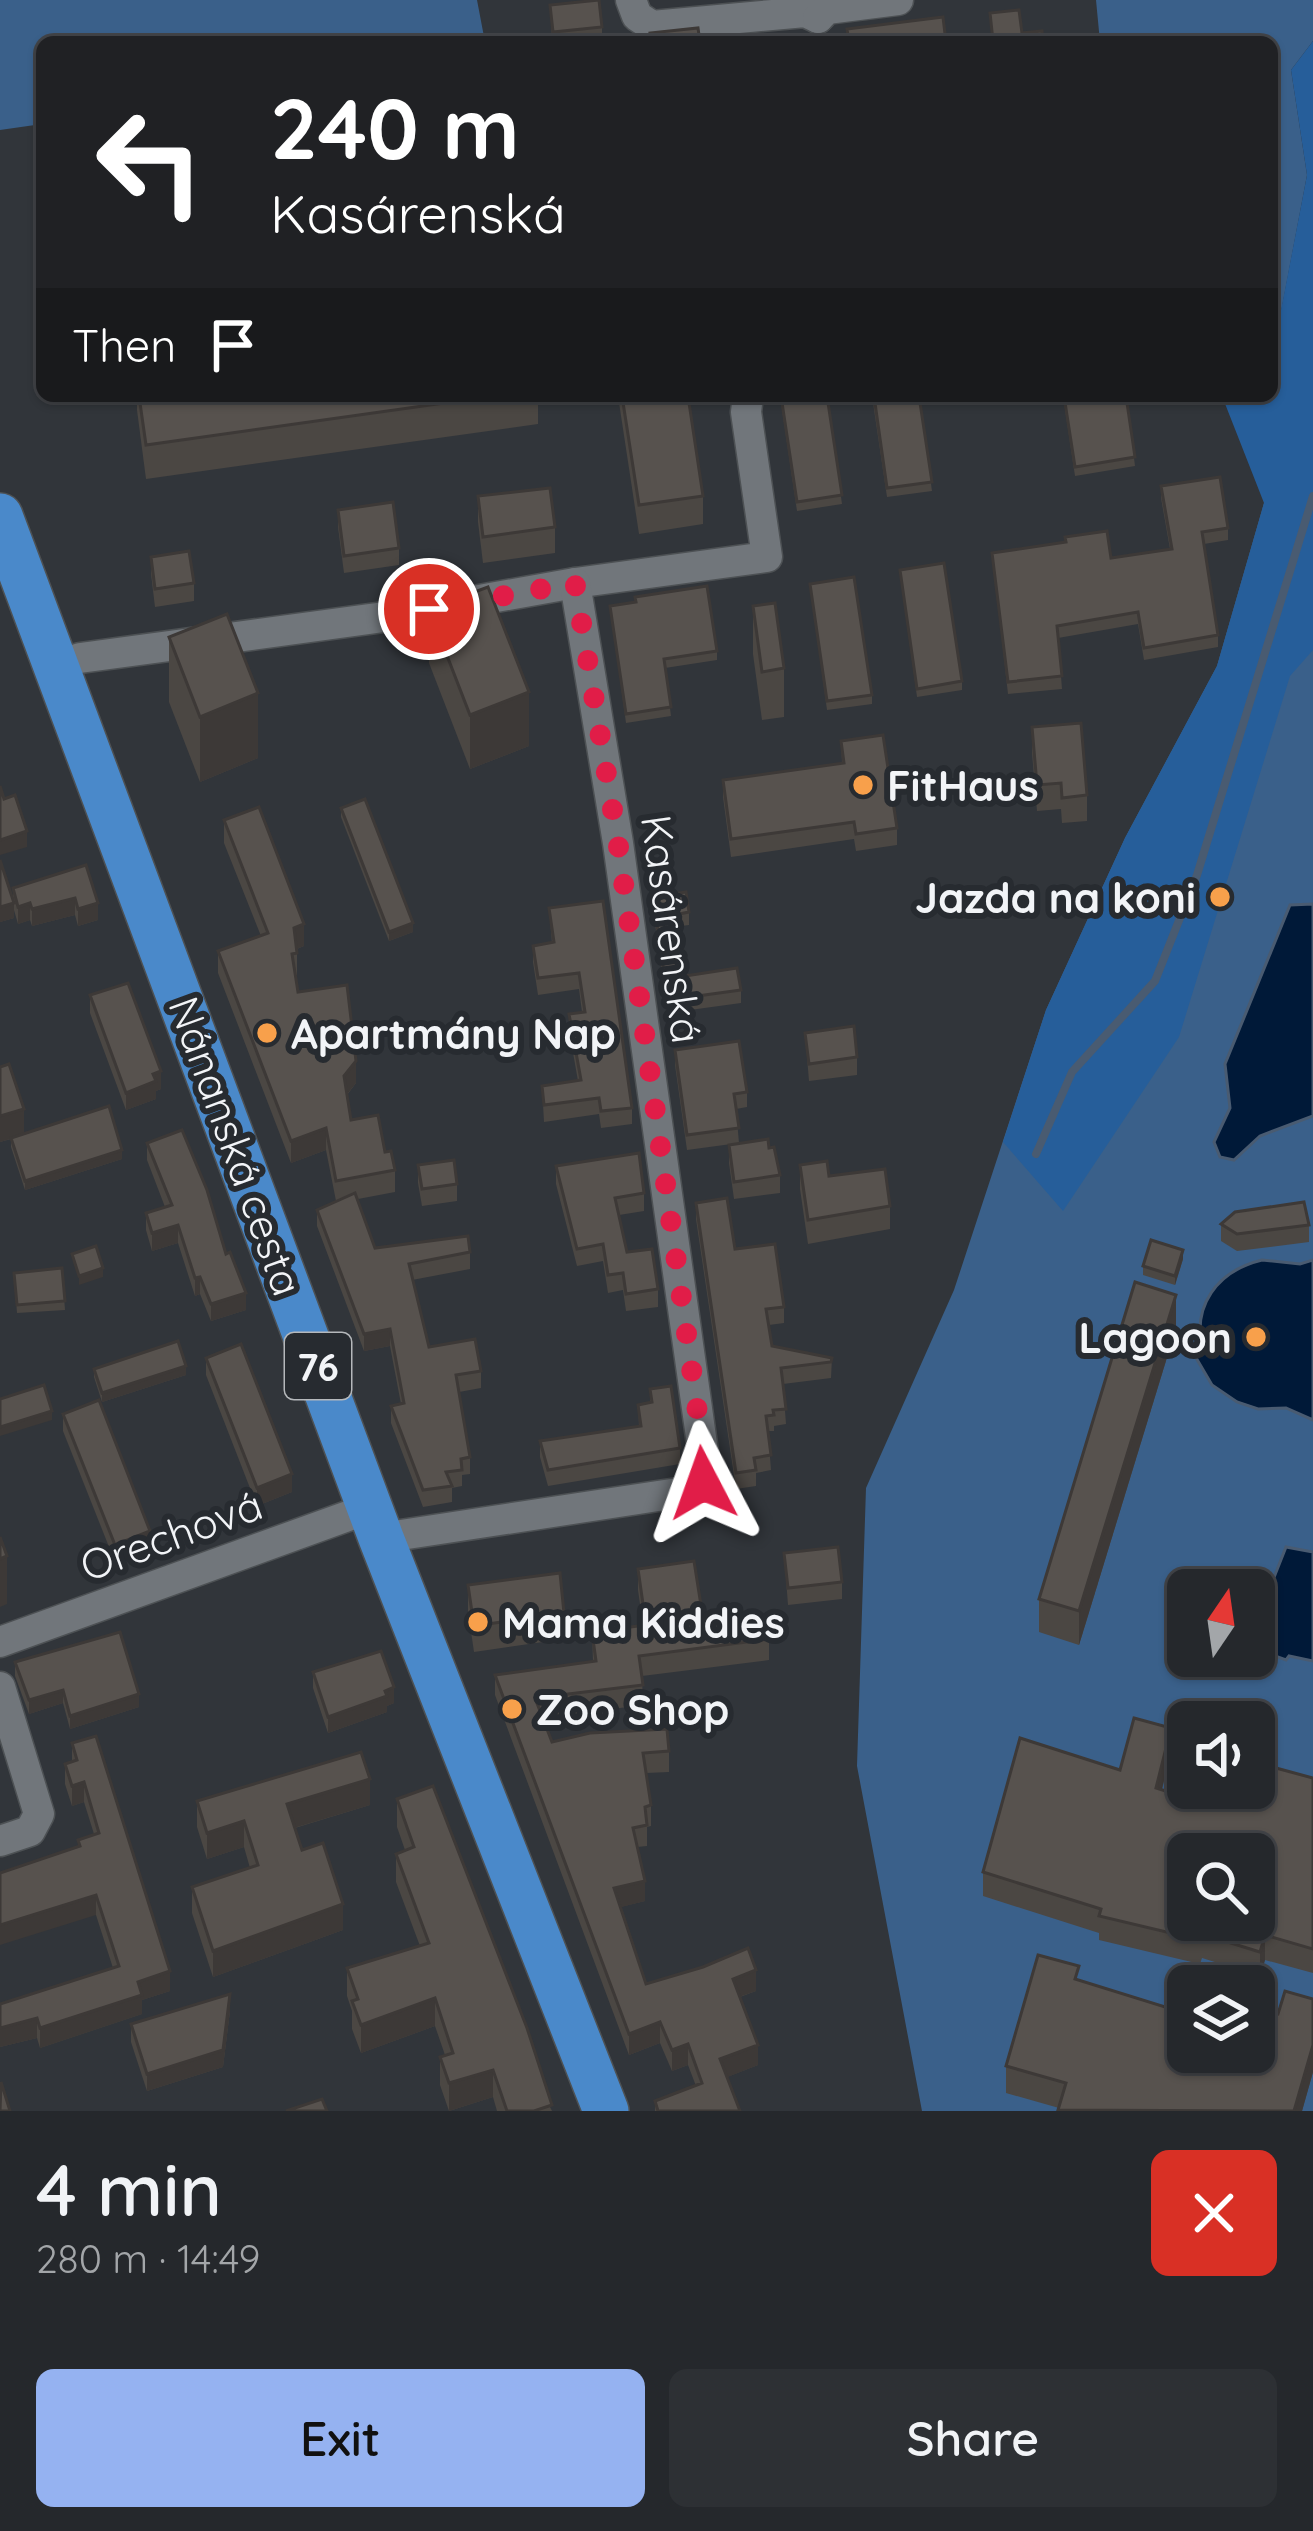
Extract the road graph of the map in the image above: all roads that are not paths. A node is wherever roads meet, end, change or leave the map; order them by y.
1 (631, 0) edge
2 (898, 0) edge
3 (820, 30) edge
4 (747, 402) edge
5 (0, 515) edge
6 (575, 583) junction
7 (57, 665) junction
8 (376, 1523) junction
9 (0, 1642) edge
10 (0, 1688) edge
11 (0, 1841) edge
12 (606, 2111) edge

1 - 3 street
2 - 3 street
4 - 6 street
5 - 7 main road, Nánanská cesta / 76
6 - 7 street
6 - 8 street, Kasárenská
7 - 8 main road, Nánanská cesta / 76
8 - 9 street, Orechová
8 - 12 main road, Nánanská cesta / 76
10 - 11 street

